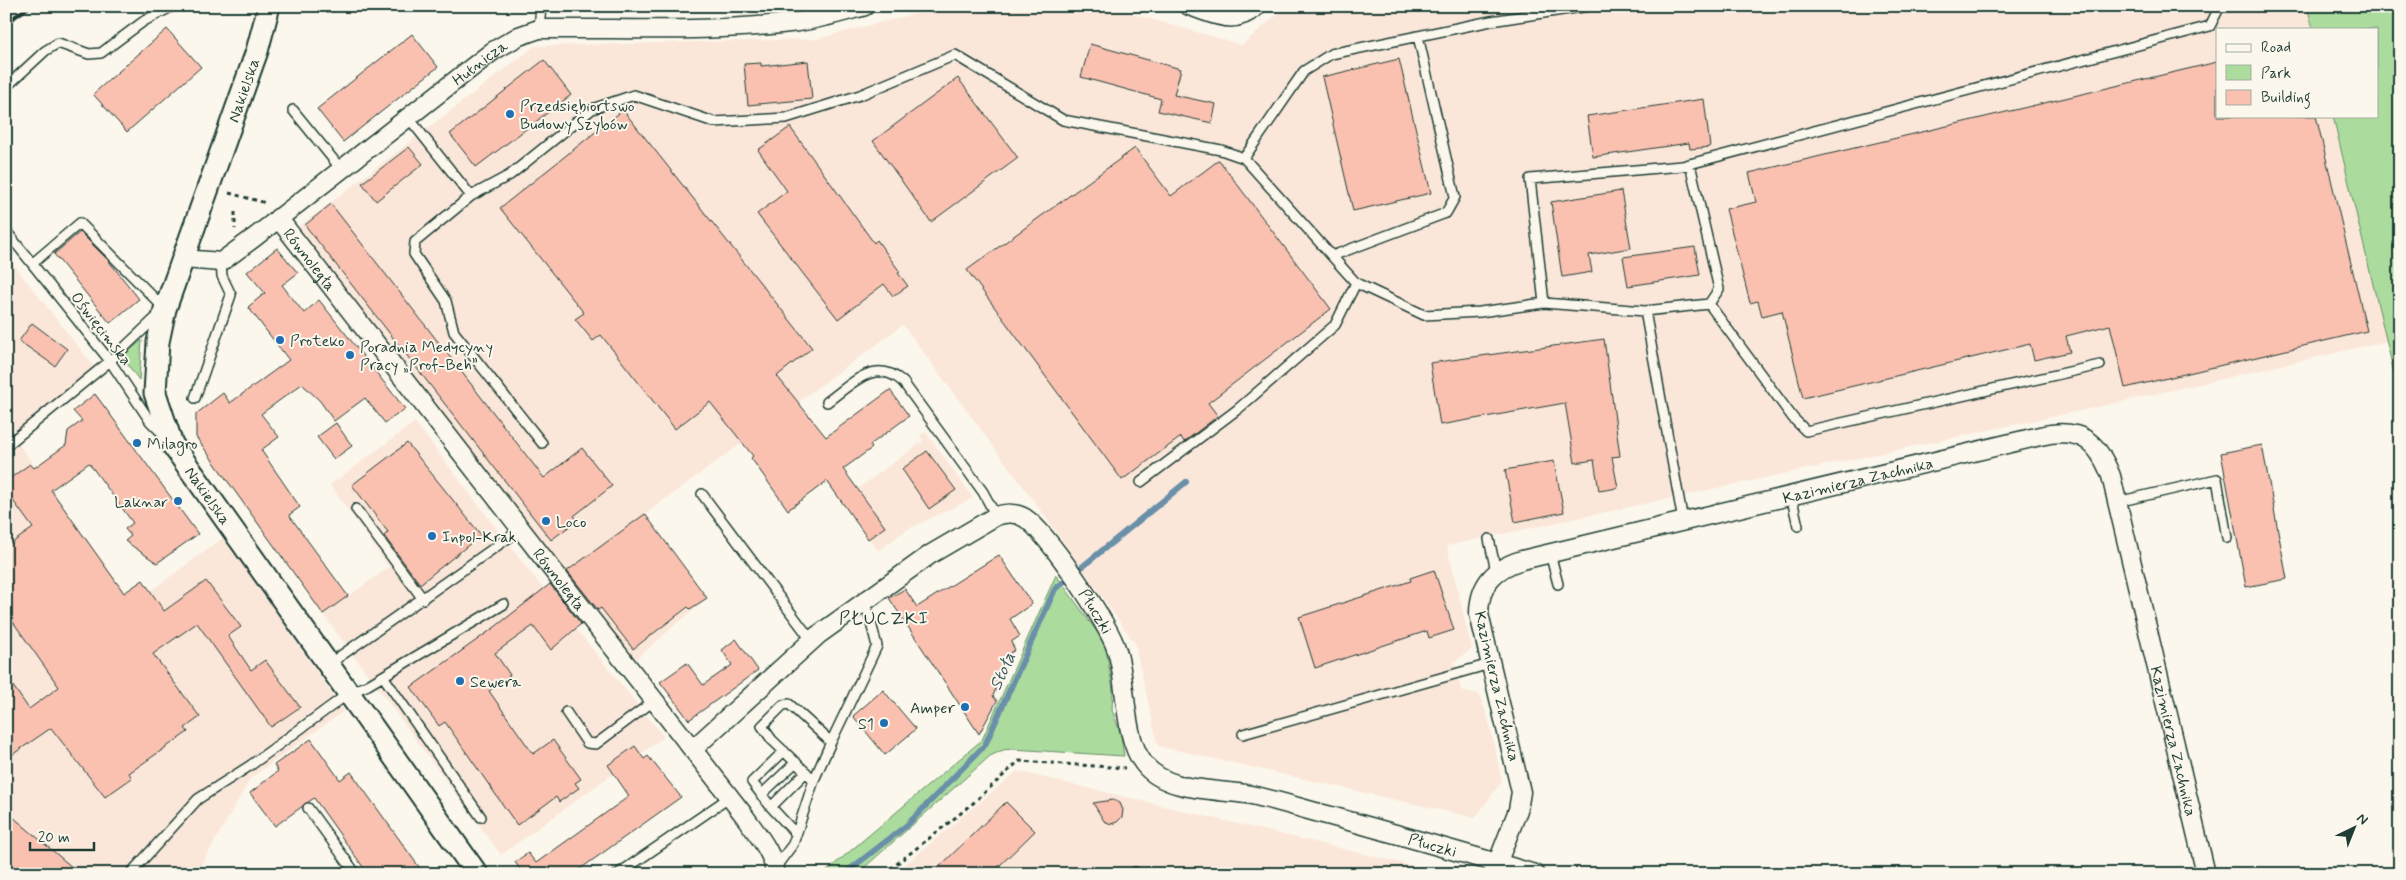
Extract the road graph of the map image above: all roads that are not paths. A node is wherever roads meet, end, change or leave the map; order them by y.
1 (173, 6) edge
2 (269, 6) edge
3 (541, 6) edge
4 (865, 6) edge
5 (1189, 6) edge
6 (1256, 6) edge
7 (1589, 6) edge
8 (2220, 6) edge
9 (539, 29) junction
10 (1418, 36) junction
11 (6, 87) edge
12 (293, 110) dead end
13 (408, 117) junction
14 (1244, 158) junction
15 (1690, 164) junction
16 (341, 169) junction
17 (471, 196) junction
18 (275, 211) junction
19 (7, 232) edge
20 (1332, 256) junction
21 (182, 259) junction
22 (221, 262) junction
23 (33, 263) junction
24 (1356, 283) junction
25 (1544, 304) junction
26 (1709, 304) junction
27 (165, 309) junction
28 (1645, 311) junction
29 (110, 361) junction
30 (2100, 365) dead end
31 (195, 398) dead end
32 (827, 402) dead end
33 (542, 443) dead end
34 (172, 444) junction
35 (6, 446) edge
36 (1141, 482) dead end
37 (702, 494) dead end
38 (1791, 495) junction
39 (2117, 502) junction
40 (356, 509) dead end
41 (996, 516) junction
42 (1683, 521) junction
43 (1798, 526) dead end
44 (521, 529) junction
45 (2227, 538) dead end
46 (1489, 539) dead end
47 (1550, 553) junction
48 (1496, 571) junction
49 (1558, 584) dead end
50 (423, 598) junction
51 (865, 600) junction
52 (504, 604) dead end
53 (812, 641) junction
54 (329, 664) junction
55 (1490, 664) junction
56 (383, 676) junction
57 (349, 693) junction
58 (655, 700) junction
59 (566, 712) dead end
60 (1244, 734) dead end
61 (830, 742) junction
62 (693, 749) junction
63 (784, 751) junction
64 (796, 762) junction
65 (806, 772) junction
66 (814, 780) junction
67 (760, 795) junction
68 (730, 798) junction
69 (771, 807) junction
70 (308, 808) dead end
71 (481, 816) dead end
72 (796, 834) junction
73 (1495, 868) edge
74 (774, 871) edge
75 (130, 874) edge
76 (356, 874) edge
77 (478, 874) edge
78 (618, 874) edge
79 (1535, 874) edge
80 (2206, 874) edge

1 - 11 lane
2 - 21 street, Nakielska
3 - 9 lane
4 - 9 street, Hutnicza
5 - 6 street
7 - 10 lane
8 - 15 lane
9 - 13 street, Hutnicza
10 - 14 lane
10 - 20 lane
12 - 16 lane
13 - 16 street, Hutnicza
13 - 17 lane
14 - 17 lane
14 - 20 lane
15 - 25 lane
15 - 26 lane
16 - 18 street, Hutnicza
17 - 33 lane
18 - 22 street, Hutnicza
18 - 44 street, Równoległa
19 - 23 lane, Oświęcimska
20 - 24 lane
21 - 22 street
21 - 27 street, Nakielska
22 - 31 lane
23 - 27 lane
23 - 29 lane, Oświęcimska
24 - 25 lane
24 - 36 lane
25 - 28 lane
26 - 28 lane
26 - 30 lane
27 - 29 lane
27 - 34 street, Nakielska
28 - 42 lane
29 - 34 lane, Oświęcimska
29 - 35 lane
32 - 41 lane
34 - 54 street, Nakielska
37 - 53 lane
38 - 39 street, Kazimierza Zachnika
38 - 42 street, Kazimierza Zachnika
38 - 43 lane
39 - 45 lane
39 - 80 street, Kazimierza Zachnika
40 - 50 lane
41 - 51 street, Płuczki
41 - 73 street, Płuczki
42 - 47 street, Kazimierza Zachnika
44 - 50 lane
44 - 58 street, Równoległa
46 - 48 lane
47 - 48 street, Kazimierza Zachnika
47 - 49 lane
48 - 55 street, Kazimierza Zachnika
50 - 54 lane
51 - 53 street, Płuczki
51 - 61 lane
52 - 56 lane
53 - 62 street, Płuczki
54 - 57 street, Nakielska
55 - 60 lane
55 - 73 street, Kazimierza Zachnika
56 - 57 lane
56 - 71 lane
57 - 75 lane
57 - 77 street, Nakielska
58 - 59 lane
58 - 62 street, Równoległa
61 - 63 lane
61 - 66 lane
62 - 68 street, Równoległa
63 - 64 lane
63 - 67 lane
64 - 65 lane
64 - 67 lane
65 - 66 lane
65 - 69 lane
66 - 72 lane
67 - 69 lane
68 - 74 street, Równoległa
68 - 78 lane
69 - 72 lane
70 - 76 lane
72 - 74 lane
73 - 79 street, Płuczki

